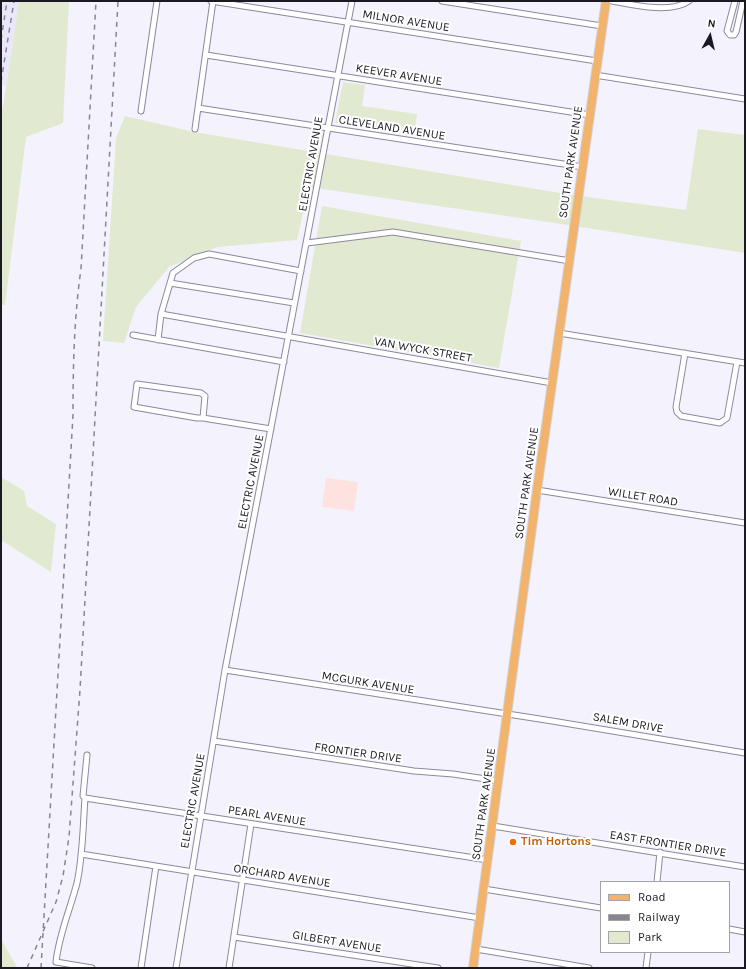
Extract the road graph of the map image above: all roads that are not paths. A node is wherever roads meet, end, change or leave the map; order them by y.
1 (157, 1) edge
2 (212, 1) edge
3 (352, 1) edge
4 (442, 1) edge
5 (606, 1) edge
6 (612, 1) edge
7 (689, 1) edge
8 (735, 1) edge
9 (743, 1) edge
10 (348, 22) junction
11 (602, 26) junction
12 (206, 56) junction
13 (597, 61) junction
14 (595, 75) junction
15 (338, 76) junction
16 (745, 99) edge
17 (198, 108) junction
18 (141, 111) dead end
19 (590, 115) junction
20 (328, 128) junction
21 (195, 129) dead end
22 (583, 167) junction
23 (307, 243) junction
24 (570, 260) junction
25 (301, 271) junction
26 (170, 283) junction
27 (294, 304) junction
28 (161, 314) junction
29 (559, 333) junction
30 (133, 335) dead end
31 (289, 335) junction
32 (158, 340) junction
33 (685, 353) junction
34 (284, 362) junction
35 (737, 362) junction
36 (745, 363) edge
37 (552, 383) junction
38 (203, 418) junction
39 (271, 429) junction
40 (537, 490) junction
41 (745, 524) edge
42 (225, 670) junction
43 (508, 714) junction
44 (214, 741) junction
45 (745, 753) edge
46 (87, 755) dead end
47 (499, 781) junction
48 (85, 798) junction
49 (200, 816) junction
50 (252, 824) junction
51 (493, 826) junction
52 (660, 852) junction
53 (81, 854) junction
54 (488, 860) junction
55 (156, 866) junction
56 (745, 867) edge
57 (191, 871) junction
58 (243, 879) junction
59 (657, 881) edge
60 (484, 888) junction
61 (600, 908) edge
62 (480, 918) junction
63 (730, 929) edge
64 (745, 932) edge
65 (234, 937) junction
66 (476, 949) junction
67 (648, 953) edge
68 (92, 968) edge
69 (141, 968) edge
70 (176, 968) edge
71 (229, 968) edge
72 (438, 968) edge
73 (474, 968) edge
74 (589, 968) edge
75 (646, 968) edge

1 - 18 street
2 - 10 street, MILNOR AVENUE
2 - 12 street
3 - 10 street, ELECTRIC AVENUE
4 - 11 street
5 - 11 main road, SOUTH PARK AVENUE
6 - 7 street
8 - 9 street
10 - 13 street, MILNOR AVENUE
10 - 15 street, ELECTRIC AVENUE
11 - 13 main road, SOUTH PARK AVENUE
12 - 15 street, KEEVER AVENUE
12 - 17 street
13 - 14 main road, SOUTH PARK AVENUE
14 - 16 street
14 - 19 main road, SOUTH PARK AVENUE
15 - 19 street, KEEVER AVENUE
15 - 20 street, ELECTRIC AVENUE
17 - 20 street, CLEVELAND AVENUE
17 - 21 street
19 - 22 main road, SOUTH PARK AVENUE
20 - 22 street, CLEVELAND AVENUE
20 - 23 street, ELECTRIC AVENUE
22 - 24 main road, SOUTH PARK AVENUE
23 - 24 street
23 - 25 street, ELECTRIC AVENUE
24 - 29 main road, SOUTH PARK AVENUE
25 - 26 street
25 - 27 street, ELECTRIC AVENUE
26 - 27 street
26 - 28 street
27 - 31 street, ELECTRIC AVENUE
28 - 31 street, VAN WYCK STREET
28 - 32 street
29 - 33 street
29 - 37 main road, SOUTH PARK AVENUE
30 - 32 street
31 - 34 street, ELECTRIC AVENUE
31 - 37 street, VAN WYCK STREET
32 - 34 street
33 - 35 street
33 - 35 street
34 - 39 street, ELECTRIC AVENUE
35 - 36 street
37 - 40 main road, SOUTH PARK AVENUE
38 - 38 street
38 - 39 street
39 - 42 street, ELECTRIC AVENUE
40 - 41 street, WILLET ROAD
40 - 43 main road, SOUTH PARK AVENUE
42 - 43 street, MCGURK AVENUE
42 - 44 street, ELECTRIC AVENUE
43 - 45 street, SALEM DRIVE
43 - 47 main road, SOUTH PARK AVENUE
44 - 47 street, FRONTIER DRIVE
44 - 49 street, ELECTRIC AVENUE
46 - 48 street
47 - 51 main road, SOUTH PARK AVENUE
48 - 49 street, PEARL AVENUE
48 - 53 street
49 - 50 street, PEARL AVENUE
49 - 57 street, ELECTRIC AVENUE
50 - 54 street, PEARL AVENUE
50 - 58 street
51 - 52 street, EAST FRONTIER DRIVE
51 - 54 main road, SOUTH PARK AVENUE
52 - 56 street, EAST FRONTIER DRIVE
52 - 59 street
53 - 55 street, ORCHARD AVENUE
53 - 68 street
54 - 60 main road, SOUTH PARK AVENUE
55 - 57 street, ORCHARD AVENUE
55 - 69 street
57 - 58 street, ORCHARD AVENUE
57 - 70 street, ELECTRIC AVENUE
58 - 62 street, ORCHARD AVENUE
58 - 65 street
60 - 61 street
60 - 62 main road, SOUTH PARK AVENUE
62 - 66 main road, SOUTH PARK AVENUE
63 - 64 street
65 - 71 street
65 - 72 street, GILBERT AVENUE
66 - 73 main road, SOUTH PARK AVENUE
66 - 74 street
67 - 75 street

